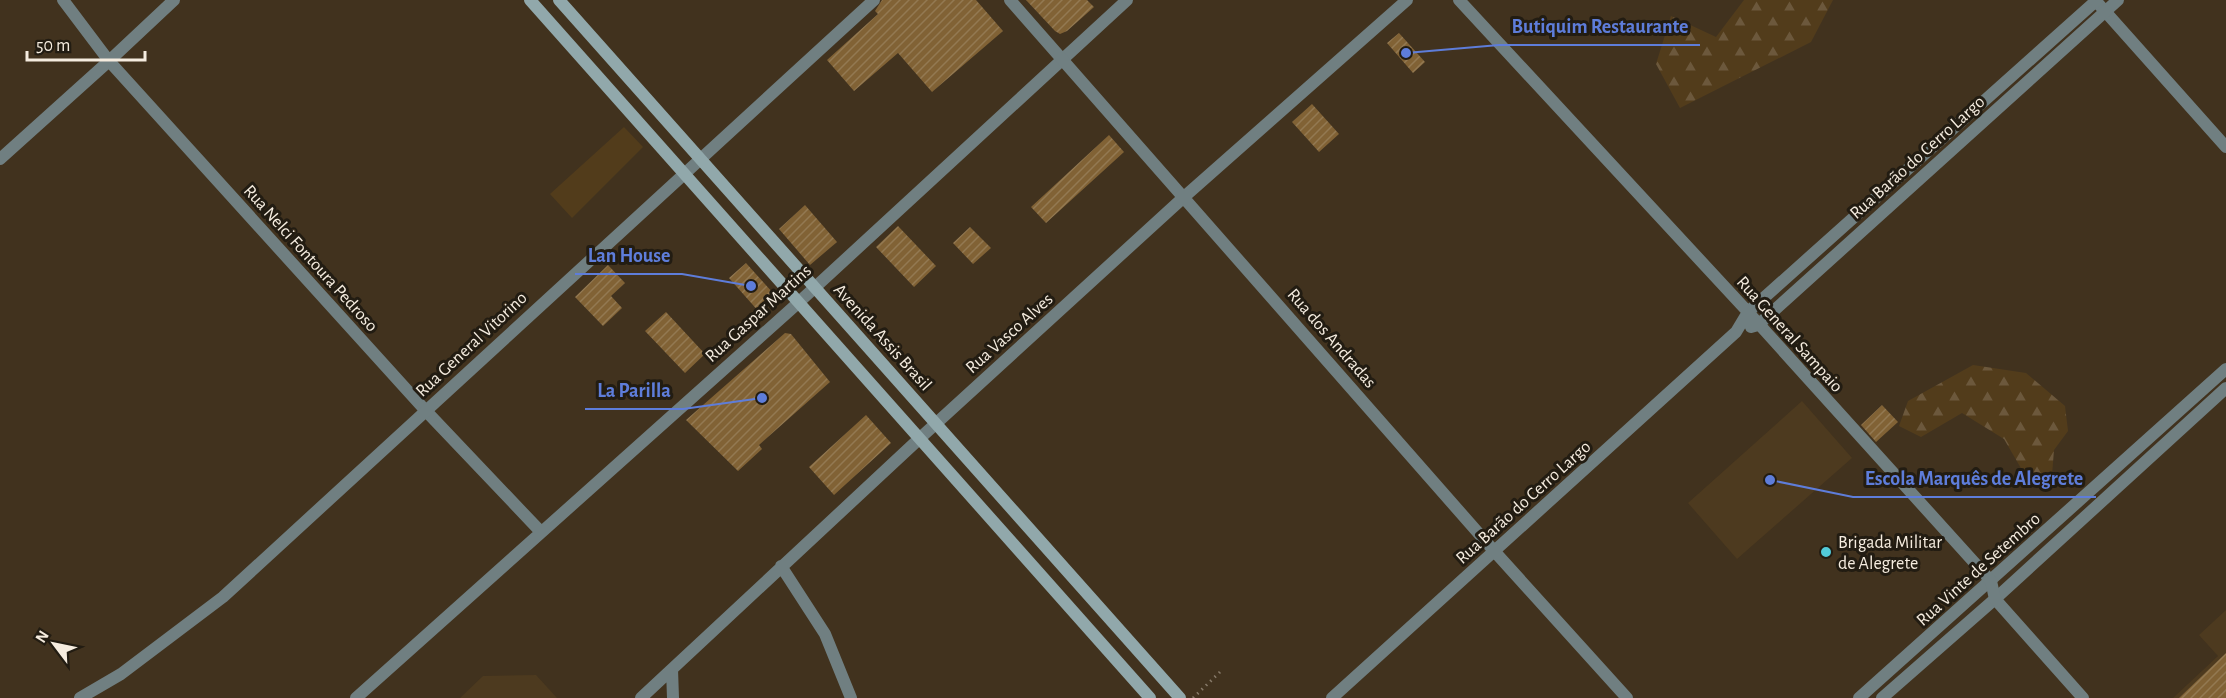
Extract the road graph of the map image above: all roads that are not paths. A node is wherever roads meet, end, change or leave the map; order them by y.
1 (63, 0) edge
2 (174, 0) edge
3 (530, 0) edge
4 (559, 0) edge
5 (874, 0) edge
6 (1010, 0) edge
7 (1128, 0) edge
8 (1407, 0) edge
9 (1460, 0) edge
10 (2096, 0) edge
11 (2118, 0) edge
12 (2106, 11) junction
13 (611, 58) junction
14 (1062, 59) junction
15 (109, 61) junction
16 (594, 72) junction
17 (2226, 147) edge
18 (699, 158) junction
19 (0, 159) edge
20 (684, 172) junction
21 (1184, 197) junction
22 (814, 288) junction
23 (798, 303) junction
24 (1748, 312) junction
25 (1758, 325) junction
26 (1736, 332) junction
27 (863, 342) junction
28 (846, 357) junction
29 (2226, 369) edge
30 (2226, 388) edge
31 (426, 411) junction
32 (936, 424) junction
33 (919, 439) junction
34 (542, 532) junction
35 (1495, 552) junction
36 (781, 566) junction
37 (1991, 581) junction
38 (1995, 599) junction
39 (1117, 628) junction
40 (1101, 643) junction
41 (672, 669) junction
42 (361, 696) edge
43 (80, 698) edge
44 (641, 698) edge
45 (673, 698) edge
46 (851, 698) edge
47 (1150, 698) edge
48 (1180, 698) edge
49 (1332, 698) edge
50 (1627, 698) edge
51 (1859, 698) edge
52 (1882, 698) edge
53 (2083, 698) edge

1 - 15 street, Rua Nelci Fontoura Pedroso
2 - 15 street
3 - 16 main road
4 - 13 main road, Avenida Assis Brasil
5 - 18 street, Rua General Vitorino
6 - 14 street, Rua dos Andradas
7 - 14 street, Rua Gaspar Martins
8 - 21 street, Rua Vasco Alves
9 - 24 street, Rua General Sampaio
10 - 12 street
10 - 24 street, Rua Barão do Cerro Largo
11 - 12 street, Rua Barão do Cerro Largo
12 - 17 street
12 - 25 street, Rua Barão do Cerro Largo
13 - 16 main road
13 - 18 main road, Avenida Assis Brasil
14 - 21 street, Rua dos Andradas
14 - 22 street, Rua Gaspar Martins
15 - 19 street
15 - 31 street, Rua Nelci Fontoura Pedroso
16 - 20 main road
18 - 20 street, Rua General Vitorino
18 - 22 main road, Avenida Assis Brasil
20 - 23 main road
20 - 31 street, Rua General Vitorino
21 - 32 street, Rua Vasco Alves
21 - 35 street, Rua dos Andradas
22 - 23 street, Rua Gaspar Martins
22 - 27 main road, Avenida Assis Brasil
23 - 28 main road
23 - 34 street, Rua Gaspar Martins
24 - 25 street, Rua General Sampaio
24 - 26 street, Rua Barão do Cerro Largo
25 - 26 street, Rua Barão do Cerro Largo
25 - 37 street, Rua General Sampaio
26 - 35 street, Rua Barão do Cerro Largo
27 - 28 main road
27 - 32 main road, Avenida Assis Brasil
28 - 33 main road
29 - 37 street, Rua Vinte de Setembro
30 - 38 street, Rua Vinte de Setembro
31 - 34 street, Rua Nelci Fontoura Pedroso
31 - 43 street, Rua General Vitorino
32 - 33 street, Rua Vasco Alves
32 - 39 main road, Avenida Assis Brasil
33 - 36 street, Rua Vasco Alves
33 - 40 main road
34 - 42 street, Rua Gaspar Martins
35 - 49 street, Rua Barão do Cerro Largo
35 - 50 street, Rua dos Andradas
36 - 41 street, Rua Vasco Alves
36 - 46 street
37 - 38 street, Rua General Sampaio
37 - 51 street, Rua Vinte de Setembro
38 - 52 street, Rua Vinte de Setembro
38 - 53 street, Rua General Sampaio
39 - 40 main road
39 - 48 main road, Avenida Assis Brasil
40 - 47 main road
41 - 44 street, Rua Vasco Alves
41 - 45 street

